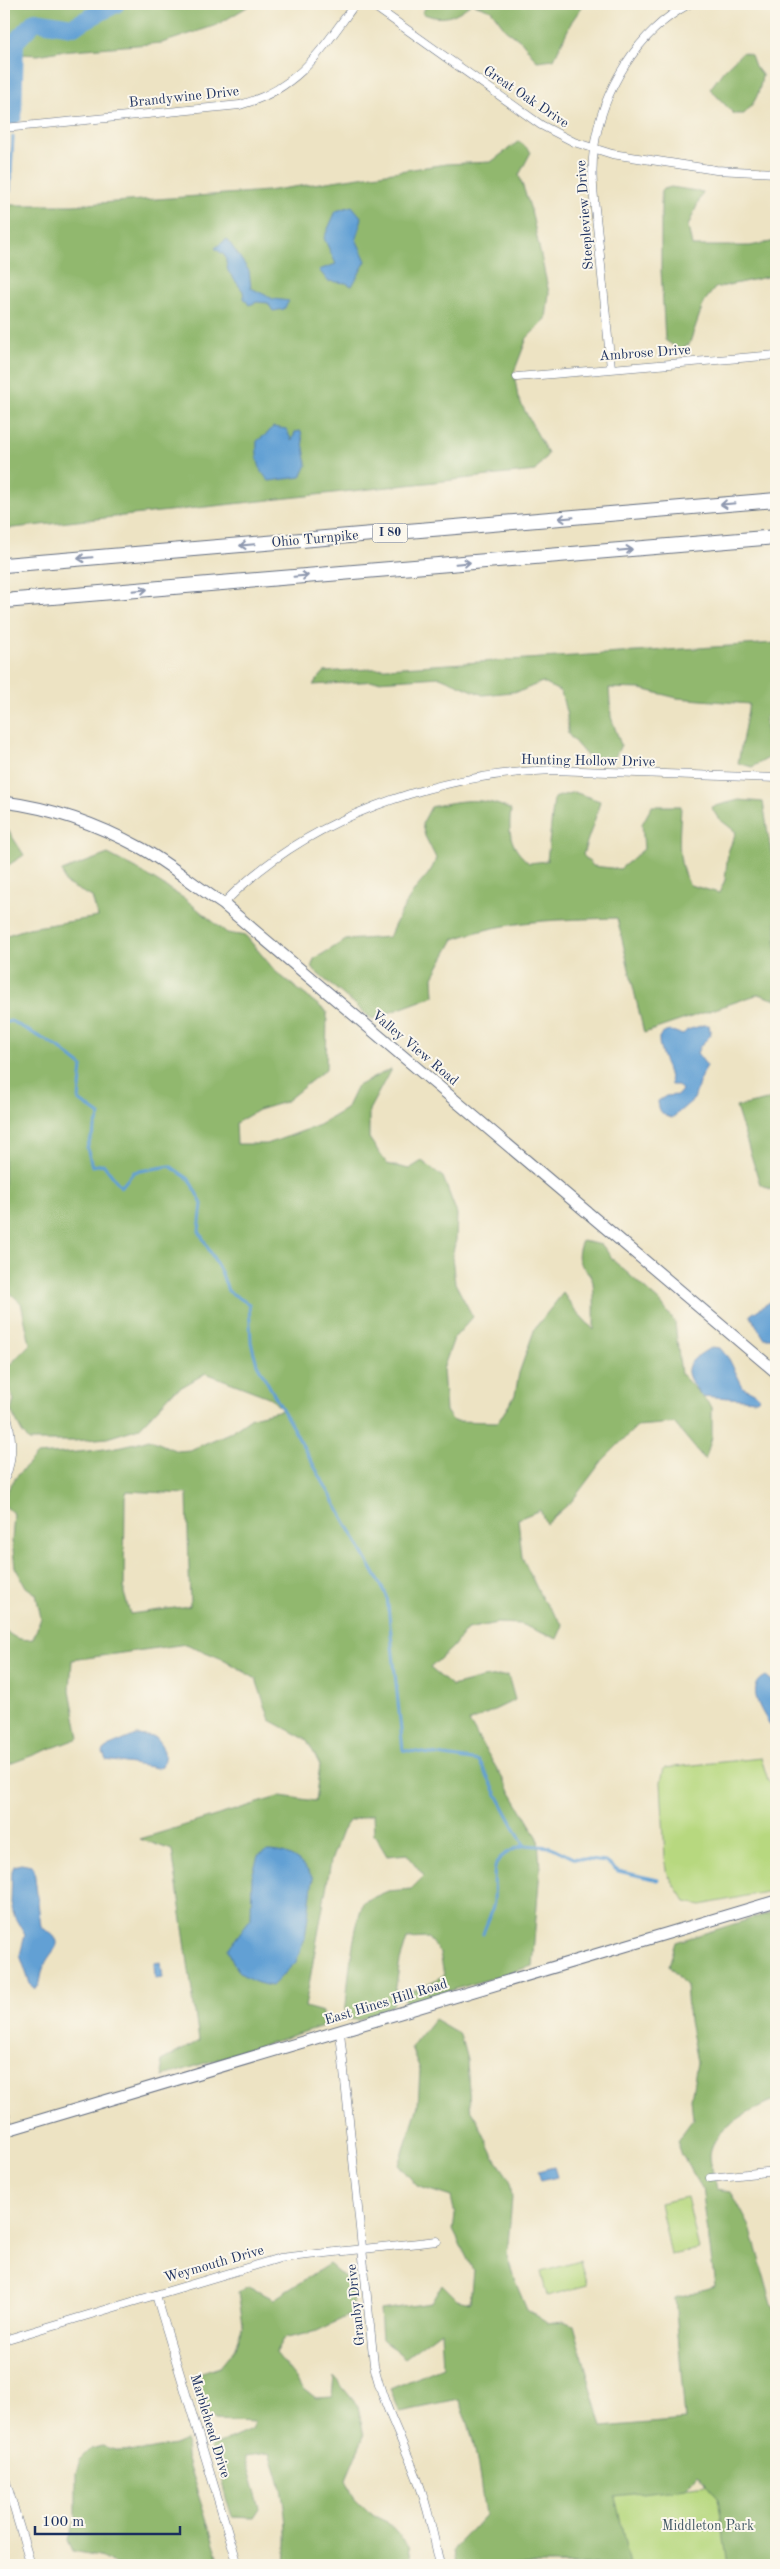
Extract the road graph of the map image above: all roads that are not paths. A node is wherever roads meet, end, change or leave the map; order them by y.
1 (355, 4) edge
2 (371, 4) edge
3 (689, 4) edge
4 (4, 128) edge
5 (594, 149) junction
6 (776, 173) edge
7 (776, 355) edge
8 (611, 368) junction
9 (517, 377) dead end
10 (776, 500) edge
11 (776, 537) edge
12 (4, 565) edge
13 (4, 601) edge
14 (776, 778) edge
15 (4, 802) edge
16 (223, 904) junction
17 (776, 1372) edge
18 (4, 1403) edge
19 (4, 1480) edge
20 (776, 1901) edge
21 (4, 1986) edge
22 (4, 2005) edge
23 (340, 2032) junction
24 (4, 2107) edge
25 (6, 2130) edge
26 (776, 2171) edge
27 (710, 2178) dead end
28 (437, 2241) dead end
29 (362, 2248) junction
30 (156, 2294) junction
31 (4, 2340) edge
32 (4, 2476) edge
33 (31, 2565) edge
34 (238, 2565) edge
35 (440, 2565) edge

1 - 4 street, Brandywine Drive
2 - 5 street, Great Oak Drive
3 - 5 street, Steepleview Drive
5 - 6 street, Great Oak Drive
5 - 8 street, Steepleview Drive
7 - 8 street, Ambrose Drive
8 - 9 street, Ambrose Drive
10 -> 12 highway, Ohio Turnpike / I 80
13 -> 11 highway
14 - 16 street, Hunting Hollow Drive
15 - 16 main road, Valley View Road
16 - 17 main road, Valley View Road
18 - 19 street
20 - 23 main road, East Hines Hill Road
21 - 22 street
23 - 25 main road, East Hines Hill Road
23 - 29 street, Granby Drive
24 - 25 street
26 - 27 street
28 - 29 street, Weymouth Drive
29 - 30 street, Weymouth Drive
29 - 35 street, Granby Drive
30 - 31 street, Weymouth Drive
30 - 34 street, Marblehead Drive
32 - 33 street

